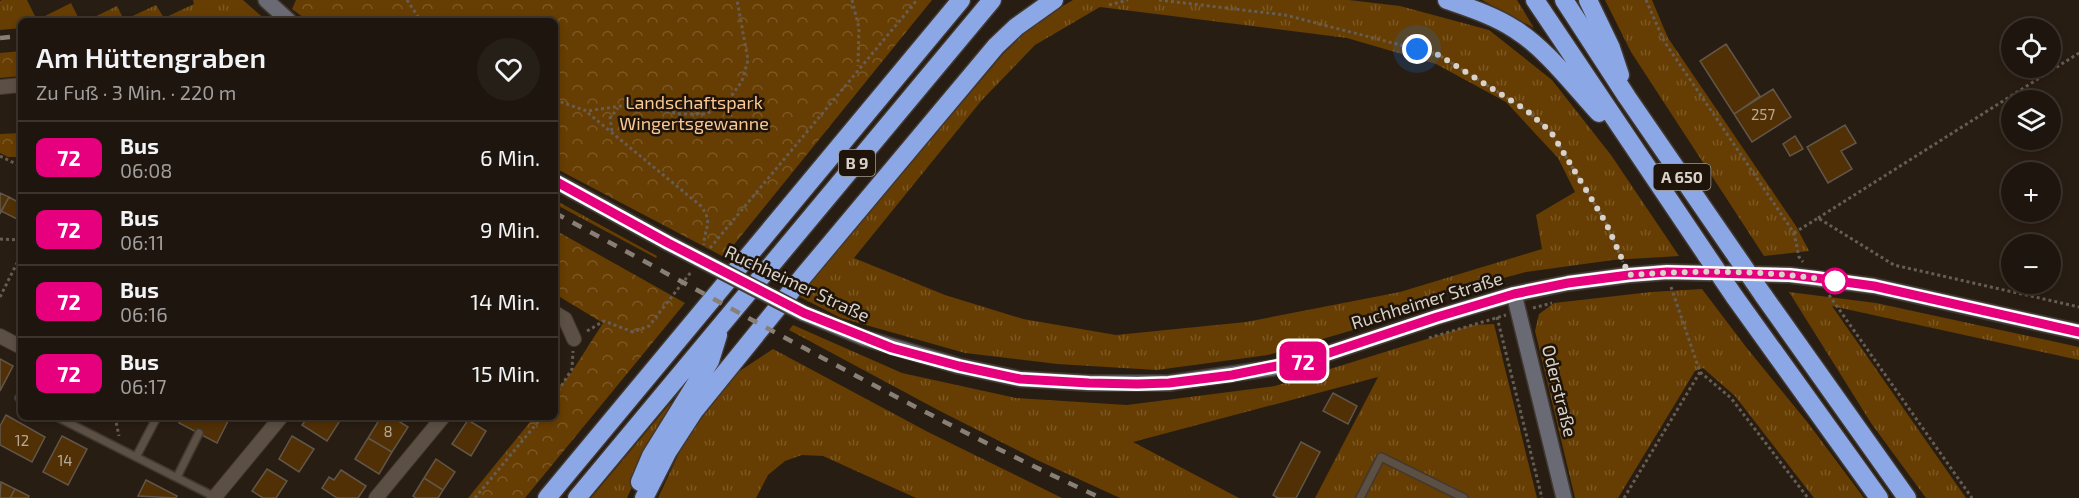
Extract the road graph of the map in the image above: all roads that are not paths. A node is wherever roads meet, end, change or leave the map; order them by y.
1 (266, 0) edge
2 (952, 0) edge
3 (961, 0) edge
4 (993, 0) edge
5 (1054, 0) edge
6 (1447, 0) edge
7 (1535, 0) edge
8 (1564, 0) edge
9 (1588, 0) edge
10 (286, 18) edge
11 (931, 36) junction
12 (18, 85) edge
13 (0, 87) edge
14 (1627, 97) junction
15 (1634, 150) junction
16 (558, 183) edge
17 (1514, 294) junction
18 (558, 315) edge
19 (721, 326) junction
20 (2079, 332) edge
21 (0, 336) edge
22 (574, 339) road end
23 (18, 345) edge
24 (63, 420) edge
25 (155, 420) edge
26 (279, 420) edge
27 (441, 420) edge
28 (199, 433) dead end
29 (136, 457) junction
30 (177, 477) junction
31 (215, 497) edge
32 (376, 498) edge
33 (547, 498) edge
34 (578, 498) edge
35 (634, 498) edge
36 (644, 498) edge
37 (1360, 498) edge
38 (1464, 498) edge
39 (1564, 498) edge
40 (1879, 498) edge
41 (1907, 498) edge

1 - 10 street
2 - 11 highway
3 - 11 highway, B 9
4 - 19 highway, B 9
5 - 36 highway
6 - 15 highway
7 - 15 highway, A 650
8 - 14 highway, A 650
9 - 14 highway
11 - 33 highway, B 9
12 - 13 street
14 - 41 highway, A 650, bridge
15 - 40 highway, A 650, bridge
16 - 17 street, Ruchheimer Straße, bridge
17 - 20 street, Ruchheimer Straße
17 - 39 street, Oderstraße
18 - 22 street
19 - 34 highway, B 9
19 - 35 highway, B 9
21 - 23 street
24 - 29 lane
25 - 29 lane
26 - 31 street
27 - 32 street
28 - 30 lane
29 - 30 lane
30 - 31 lane
37 - 38 lane

